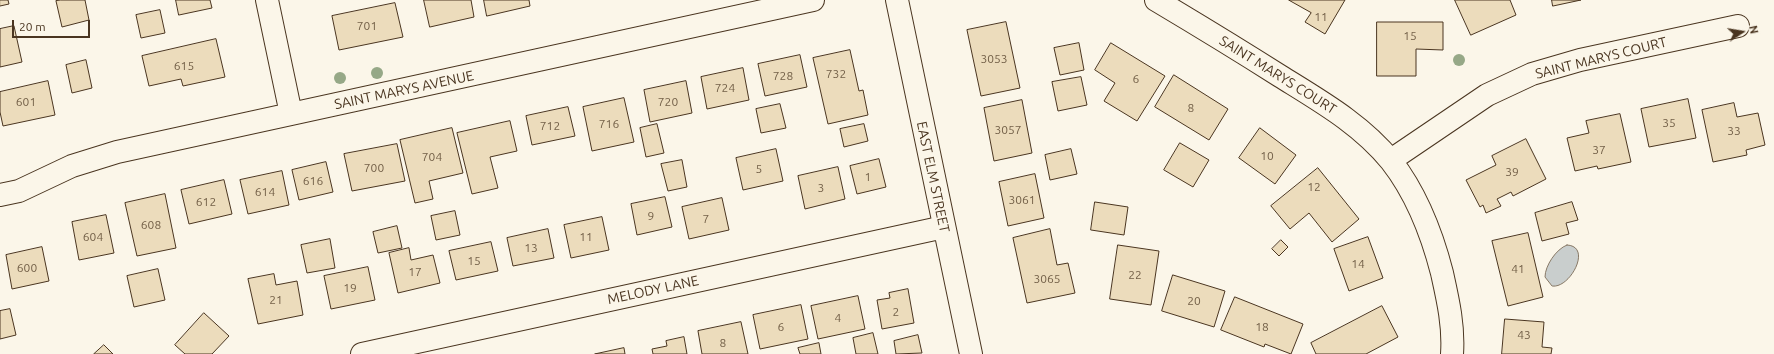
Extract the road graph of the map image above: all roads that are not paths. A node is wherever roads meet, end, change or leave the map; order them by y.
1 (267, 0) edge
2 (813, 0) edge
3 (896, 0) edge
4 (1156, 0) edge
5 (1738, 26) dead end
6 (291, 114) junction
7 (1391, 160) junction
8 (0, 195) edge
9 (944, 227) junction
10 (362, 354) edge
11 (971, 354) edge
12 (1452, 354) edge

1 - 6 street
2 - 6 street, SAINT MARYS AVENUE
3 - 9 street, EAST ELM STREET
4 - 7 street, SAINT MARYS COURT
5 - 7 street, SAINT MARYS COURT
6 - 8 street, SAINT MARYS AVENUE
7 - 12 street, SAINT MARYS COURT
9 - 10 street, MELODY LANE
9 - 11 street, EAST ELM STREET

